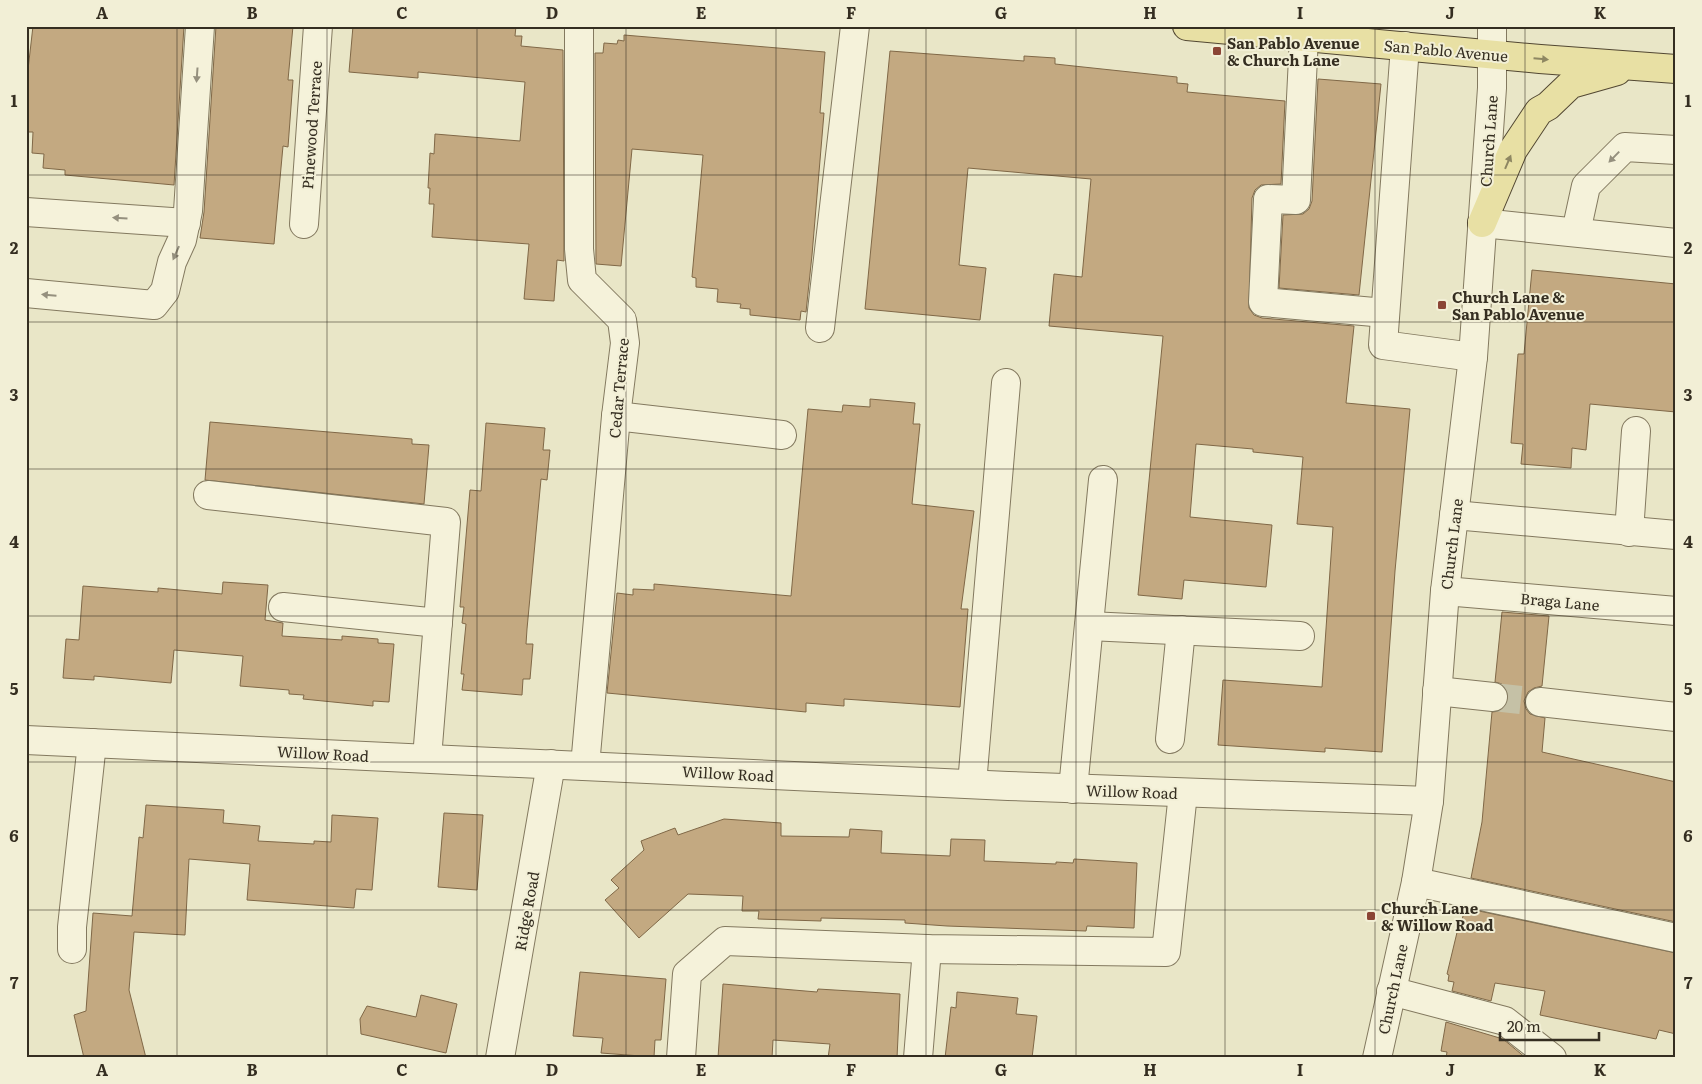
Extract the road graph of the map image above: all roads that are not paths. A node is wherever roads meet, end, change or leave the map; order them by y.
1 (200, 26) edge
2 (318, 26) edge
3 (579, 26) edge
4 (855, 26) edge
5 (1188, 26) edge
6 (1492, 26) edge
7 (1304, 37) junction
8 (1405, 46) junction
9 (1493, 54) junction
10 (1634, 66) junction
11 (1676, 69) edge
12 (1676, 150) edge
13 (26, 212) edge
14 (186, 223) junction
15 (1482, 223) junction
16 (304, 224) dead end
17 (1576, 232) junction
18 (1676, 243) edge
19 (26, 293) edge
20 (1385, 313) junction
21 (820, 328) dead end
22 (1473, 357) junction
23 (1006, 383) dead end
24 (616, 416) junction
25 (1636, 431) dead end
26 (782, 435) dead end
27 (1103, 480) dead end
28 (208, 496) dead end
29 (1454, 515) junction
30 (1629, 532) junction
31 (1676, 535) edge
32 (1445, 591) junction
33 (283, 607) dead end
34 (1676, 611) edge
35 (438, 623) junction
36 (1088, 626) junction
37 (1181, 630) junction
38 (1300, 636) dead end
39 (1437, 691) junction
40 (1493, 697) tunnel mouth
41 (1540, 702) tunnel mouth
42 (1676, 717) edge
43 (1170, 739) dead end
44 (26, 740) edge
45 (92, 743) junction
46 (427, 758) junction
47 (551, 764) junction
48 (585, 766) junction
49 (972, 784) junction
50 (1073, 789) junction
51 (1182, 793) junction
52 (1429, 801) junction
53 (1416, 882) junction
54 (1676, 938) edge
55 (72, 949) dead end
56 (926, 949) junction
57 (1392, 991) junction
58 (500, 1058) edge
59 (681, 1058) edge
60 (918, 1058) edge
61 (1377, 1058) edge
62 (1552, 1058) edge

1 -> 14 street
2 - 16 street, Pinewood Terrace
3 - 24 street, Cedar Terrace
4 - 21 street
5 - 7 main road, San Pablo Avenue
6 - 9 street, Church Lane
7 - 8 main road, San Pablo Avenue
7 - 20 street
8 - 9 main road, San Pablo Avenue
8 - 20 street
9 -> 10 main road, San Pablo Avenue
9 - 15 street, Church Lane
10 - 11 main road, San Pablo Avenue
15 -> 10 main road
12 -> 17 street
14 -> 13 street
14 -> 19 street
15 - 17 street
15 - 22 street, Church Lane
17 - 18 street
20 - 22 street
22 - 29 street, Church Lane
23 - 49 street
24 - 26 street
24 - 48 street, Cedar Terrace
25 - 30 street
27 - 36 street
28 - 35 street
29 - 30 street
29 - 32 street, Church Lane
30 - 31 street
32 - 34 street, Braga Lane
32 - 39 street, Church Lane
33 - 35 street
35 - 46 street
36 - 37 street
36 - 50 street
37 - 38 street
37 - 43 street
39 - 40 street
39 - 52 street, Church Lane
41 - 42 street
44 - 45 street, Willow Road
45 - 46 street, Willow Road
45 - 55 street
46 - 47 street, Willow Road
47 - 48 street, Willow Road
47 - 58 street, Ridge Road
48 - 49 street, Willow Road
49 - 50 street, Willow Road
50 - 51 street, Willow Road
51 - 52 street, Willow Road
51 - 56 street
52 - 53 street, Church Lane
53 - 54 street
53 - 57 street, Church Lane
56 - 59 street
56 - 60 street
57 - 61 street, Church Lane
57 - 62 street

